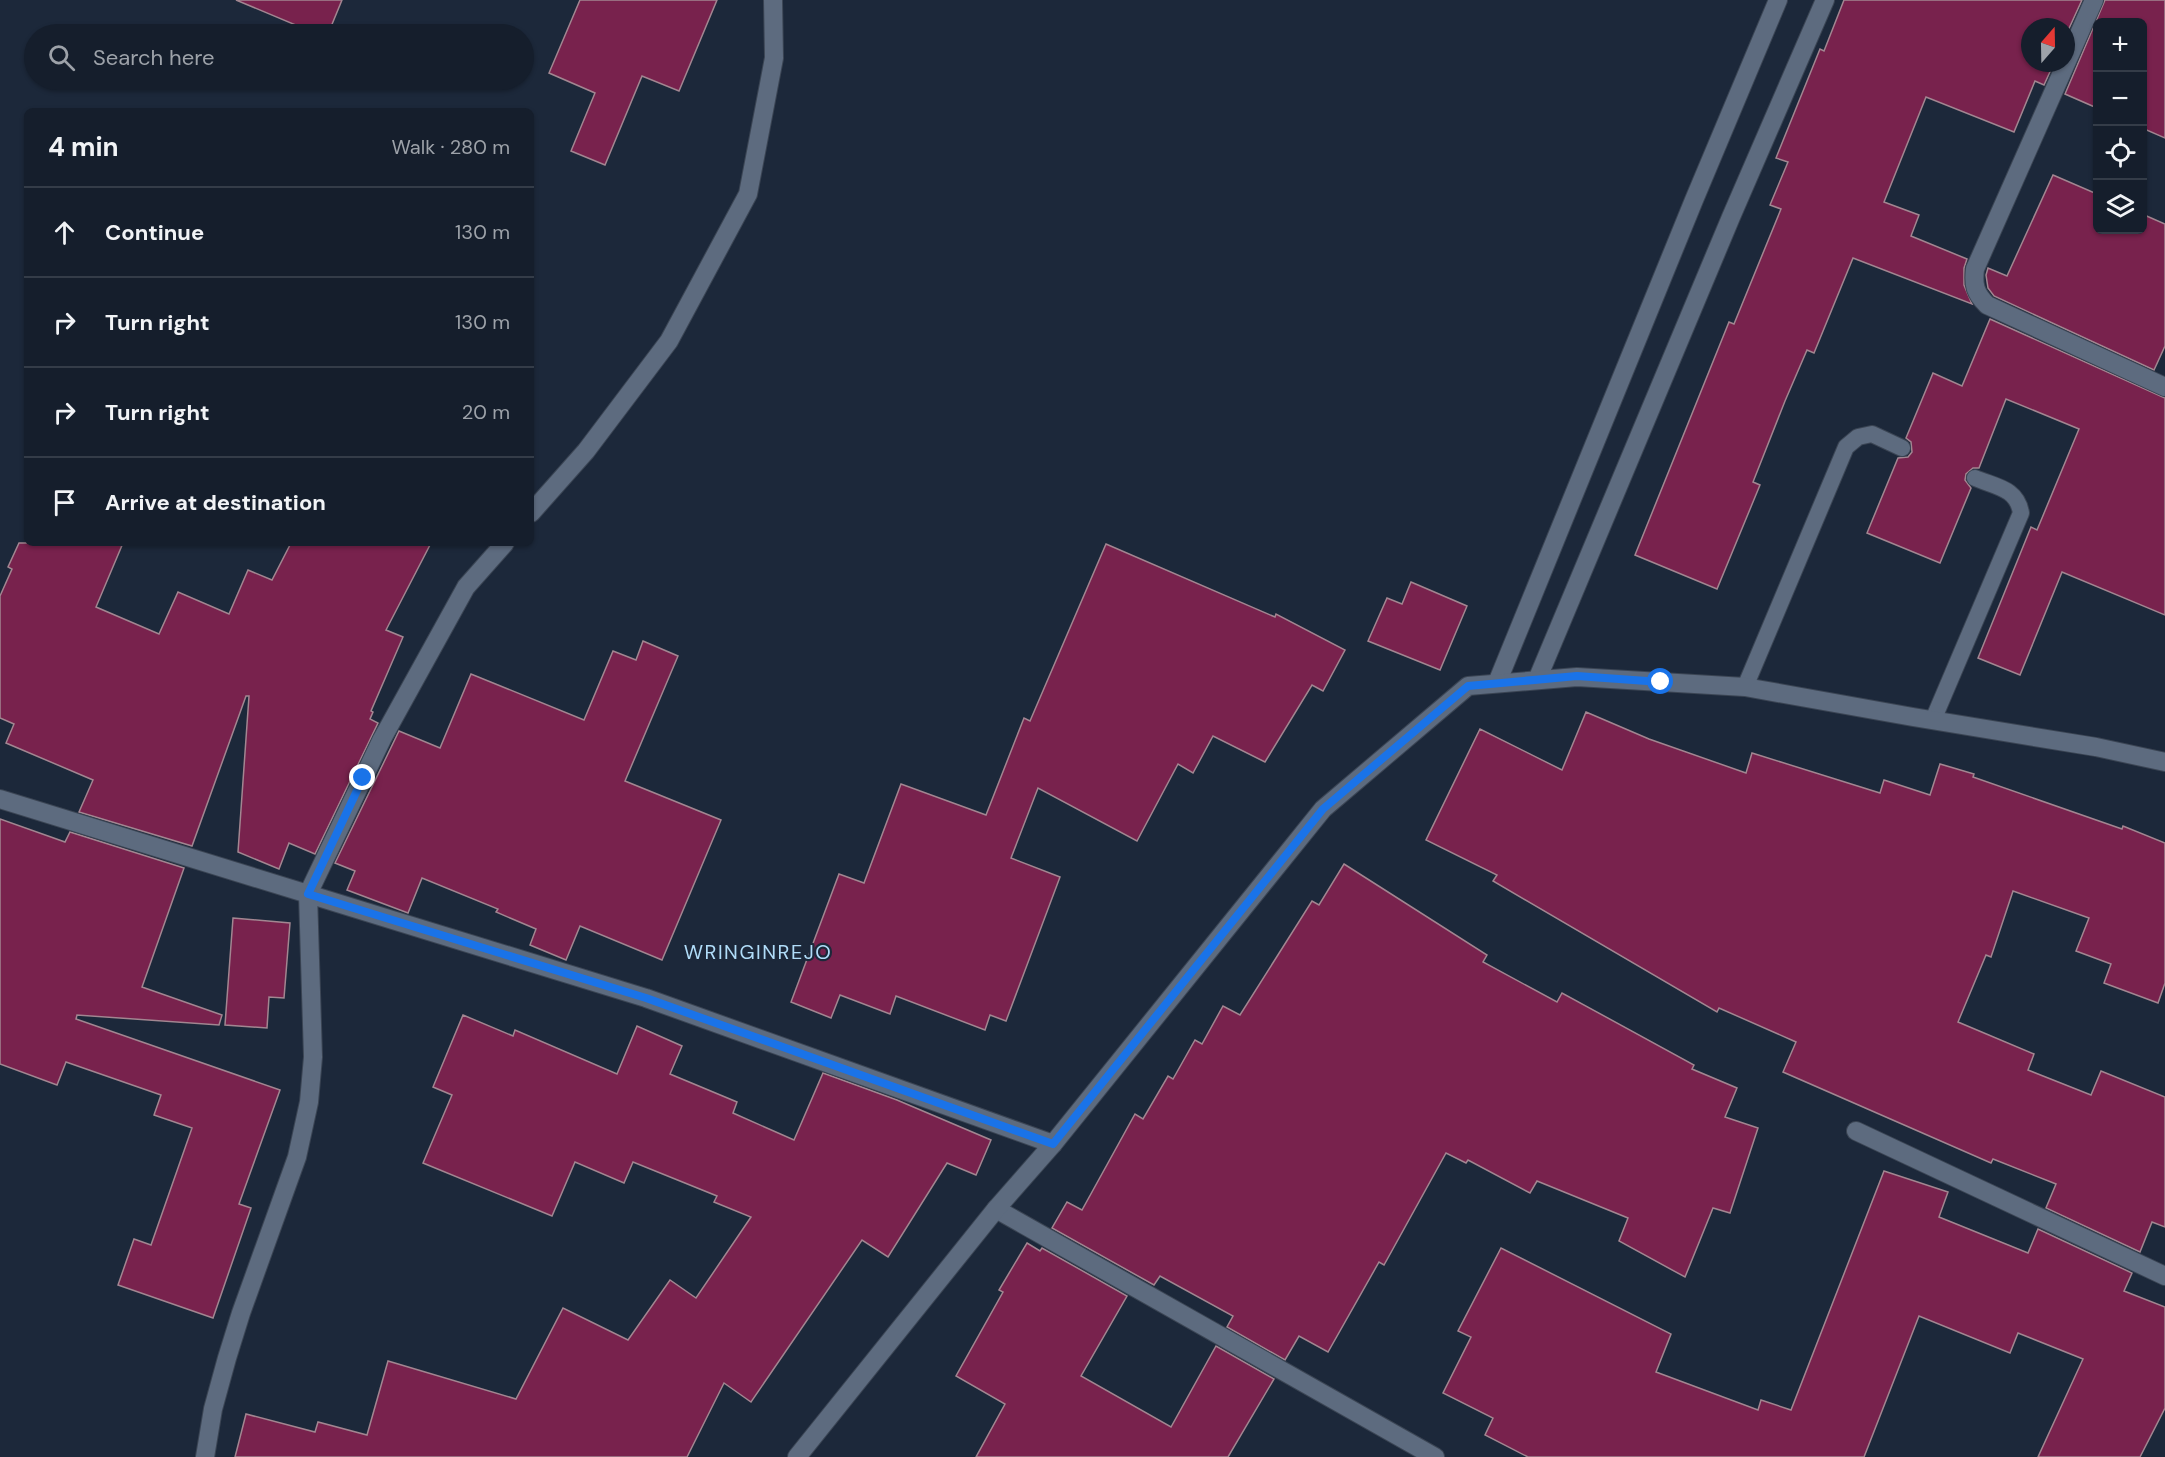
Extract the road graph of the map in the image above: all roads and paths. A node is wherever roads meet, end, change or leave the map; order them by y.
1 (773, 0) edge
2 (1778, 0) edge
3 (1825, 0) edge
4 (2094, 0) edge
5 (2165, 387) edge
6 (1902, 448) dead end
7 (1975, 478) dead end
8 (534, 510) edge
9 (502, 546) edge
10 (1538, 680) junction
11 (1497, 683) junction
12 (1745, 687) junction
13 (1933, 720) junction
14 (2165, 762) edge
15 (0, 799) edge
16 (308, 894) junction
17 (1856, 1131) dead end
18 (1053, 1144) junction
19 (996, 1209) junction
20 (2165, 1276) edge
21 (205, 1457) edge
22 (797, 1457) edge
23 (1436, 1457) edge

1 - 8 street
2 - 11 street
3 - 10 street
4 - 5 street
6 - 12 lane
7 - 13 lane
9 - 16 street
10 - 11 street
10 - 12 street
11 - 18 street
12 - 13 street
13 - 14 street
15 - 16 street
16 - 18 street
16 - 21 street
17 - 20 street
18 - 19 street
19 - 22 street
19 - 23 street

